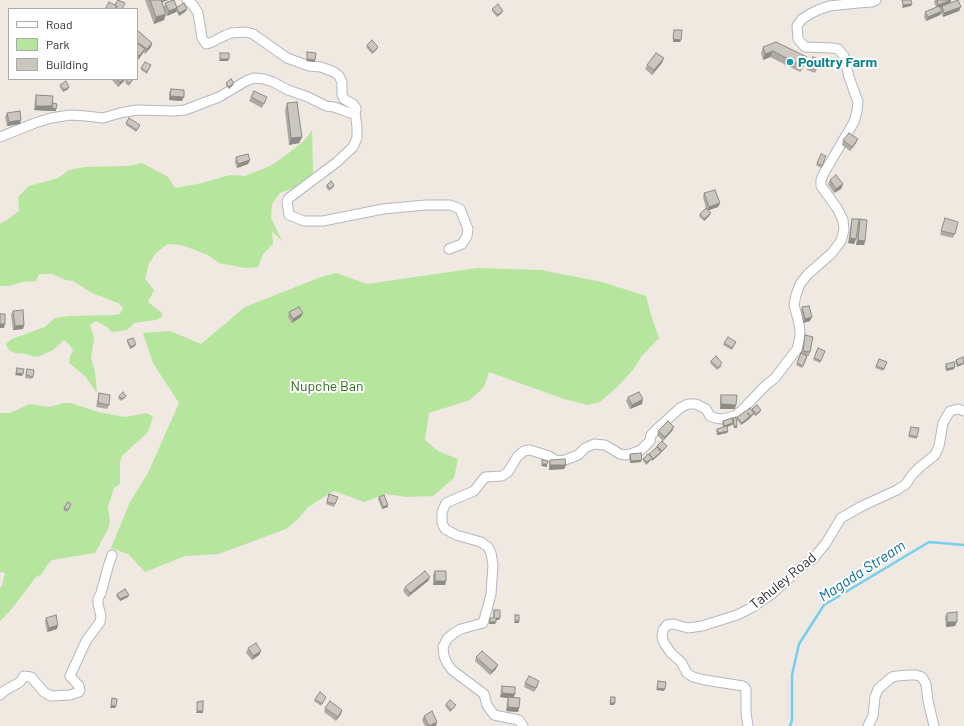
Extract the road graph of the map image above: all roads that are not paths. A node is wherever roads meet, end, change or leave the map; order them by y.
1 (187, 0) edge
2 (876, 0) edge
3 (354, 112) junction
4 (0, 137) edge
5 (449, 249) dead end
6 (964, 411) edge
7 (112, 555) dead end
8 (0, 695) edge
9 (523, 726) edge
10 (748, 726) edge
11 (868, 726) edge
12 (934, 726) edge

1 - 3 street
2 - 9 street
3 - 4 street
3 - 5 street
6 - 10 street, Tahuley Road
7 - 8 street
11 - 12 street

